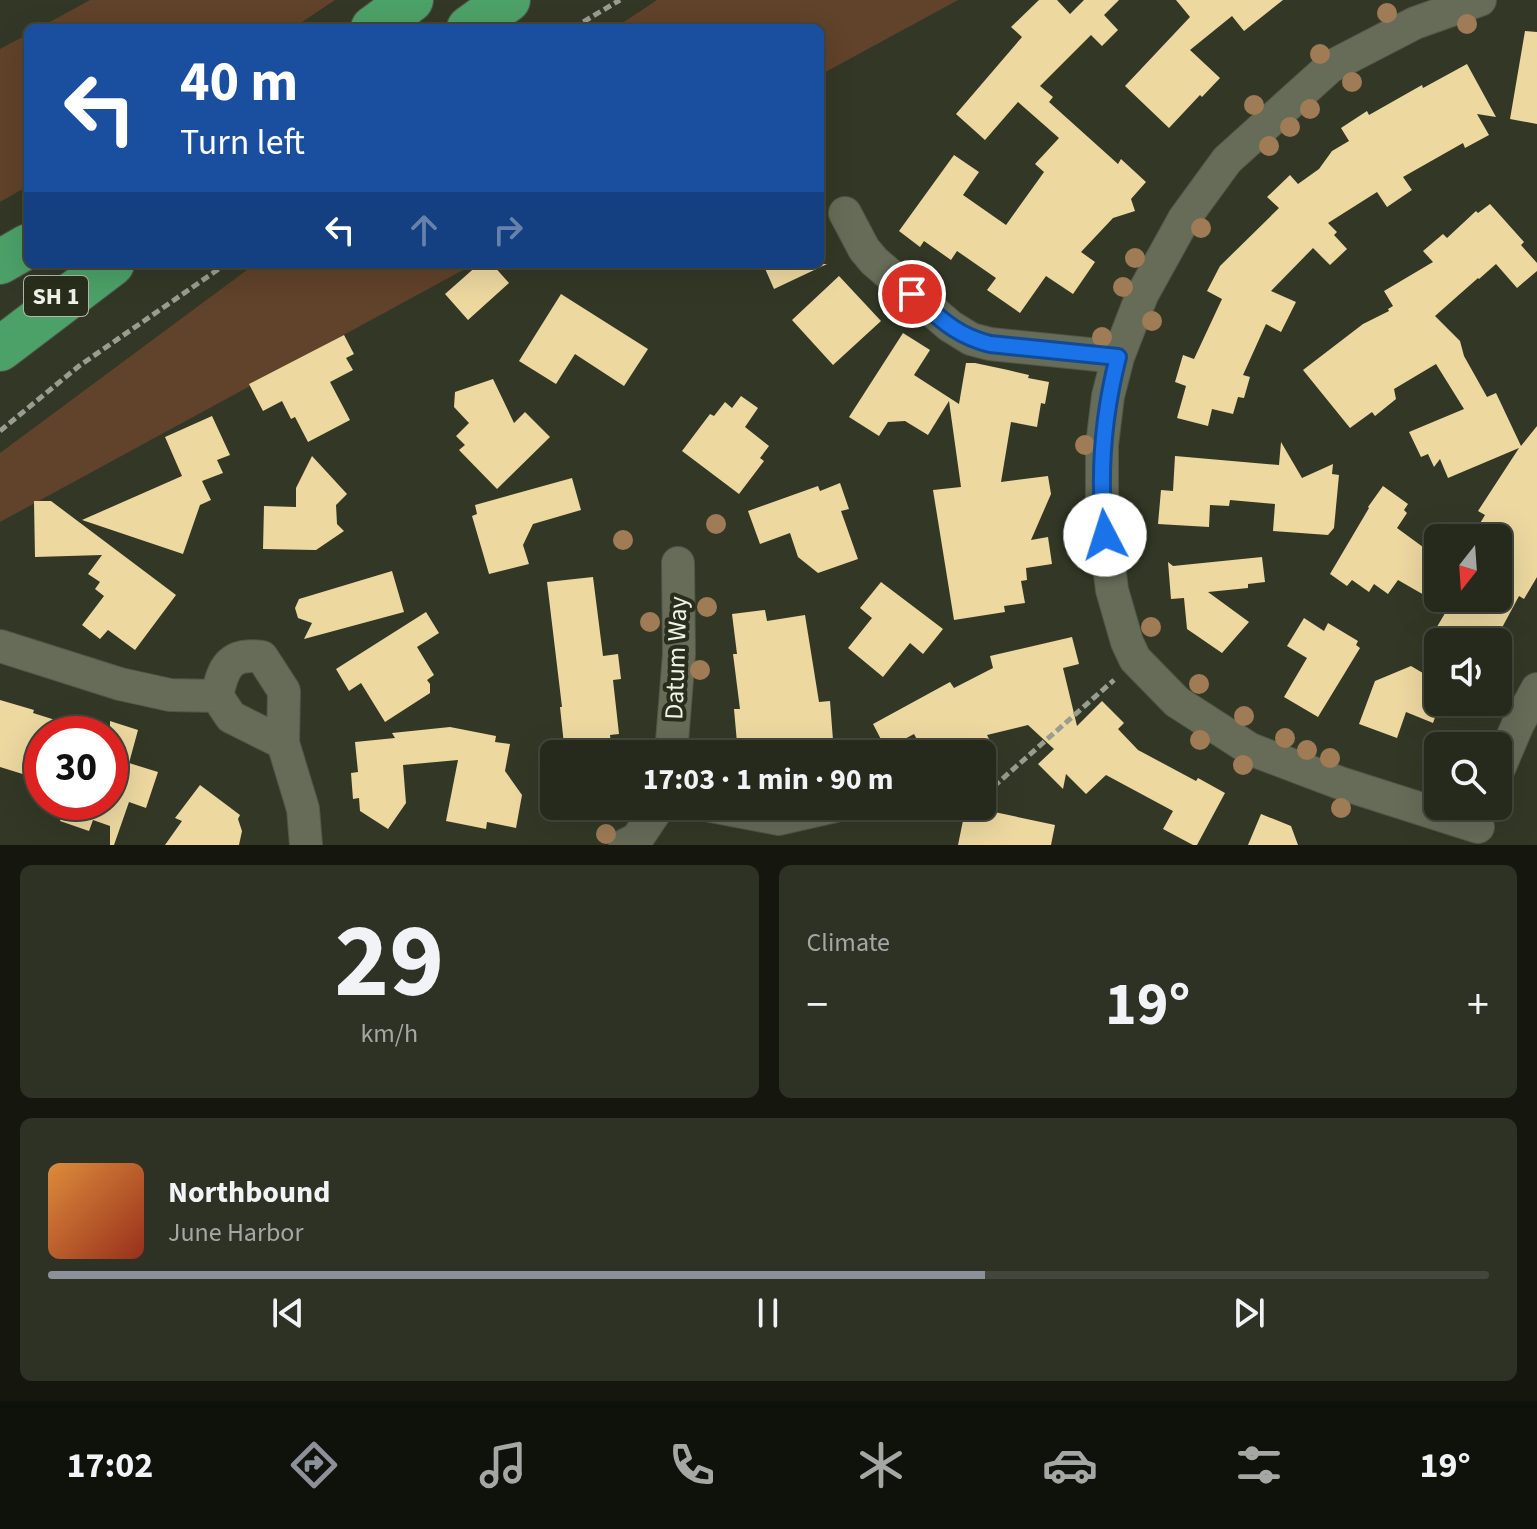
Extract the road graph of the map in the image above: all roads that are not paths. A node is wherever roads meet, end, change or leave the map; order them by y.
1 (411, 0) edge
2 (508, 0) edge
3 (1480, 0) edge
4 (378, 24) edge
5 (475, 24) edge
6 (845, 213) dead end
7 (105, 268) edge
8 (107, 268) edge
9 (0, 327) edge
10 (0, 349) edge
11 (1118, 357) junction
12 (678, 563) dead end
13 (0, 646) edge
14 (1537, 689) edge
15 (217, 696) junction
16 (1512, 738) edge
17 (672, 740) edge
18 (283, 743) junction
19 (650, 820) edge
20 (1479, 826) edge
21 (306, 845) edge
22 (625, 845) edge

1 - 4 highway
2 - 5 highway
3 - 11 street
6 - 11 street
7 - 9 highway, SH 1
8 - 10 highway
11 - 20 street
12 - 17 street, Datum Way
13 - 15 street
14 - 16 street
15 - 18 street
15 - 18 street
18 - 21 street
19 - 22 street

